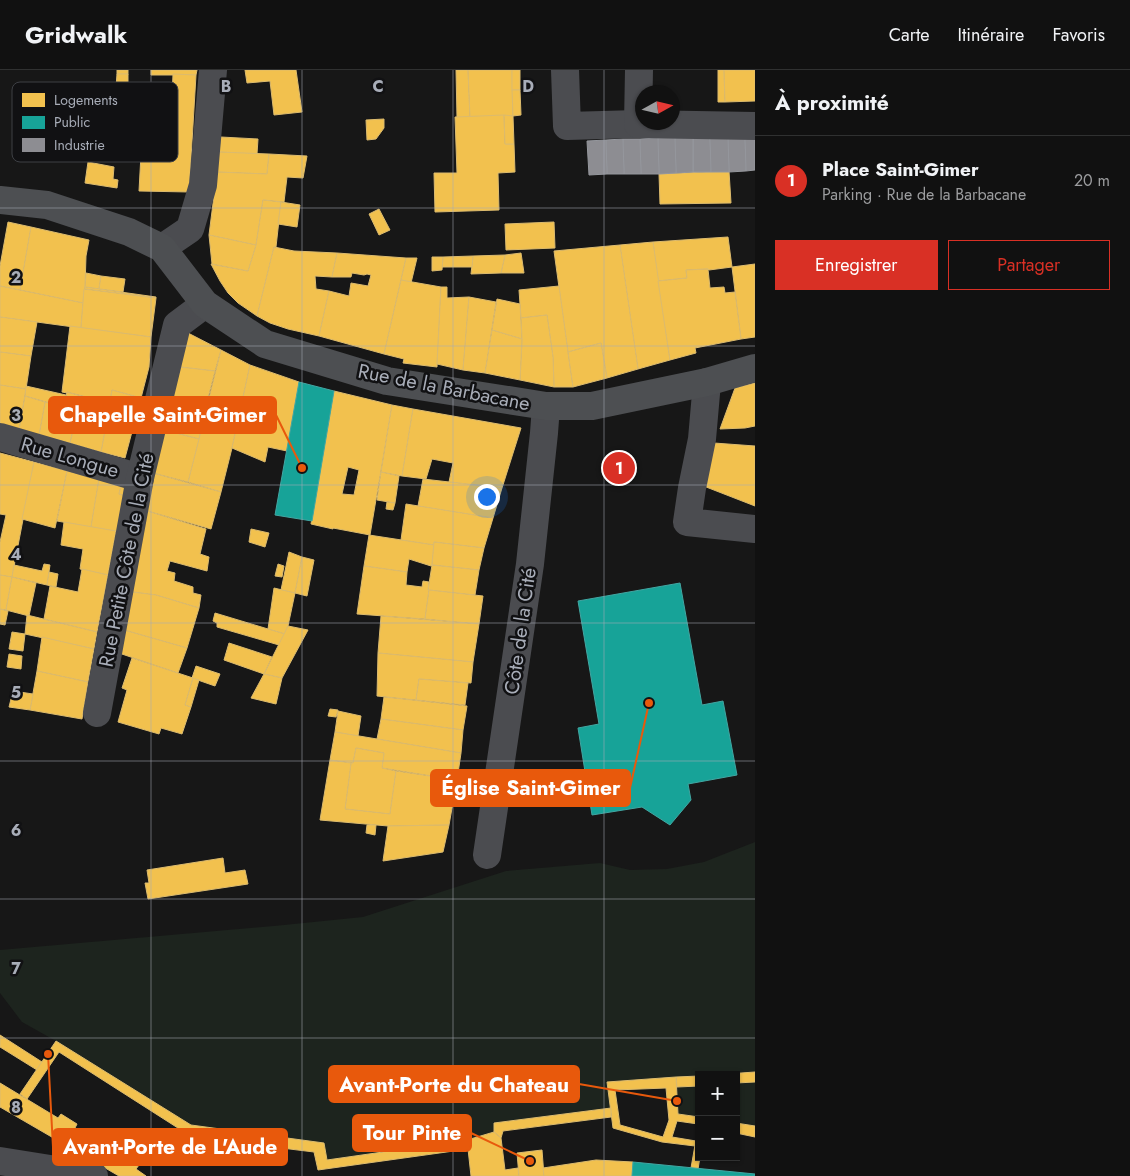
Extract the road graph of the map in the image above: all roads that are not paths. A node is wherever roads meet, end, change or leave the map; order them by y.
1 (213, 70) edge
2 (565, 70) edge
3 (639, 70) edge
4 (639, 85) edge
5 (635, 124) edge
6 (680, 125) edge
7 (755, 126) edge
8 (0, 200) edge
9 (162, 248) junction
10 (205, 304) junction
11 (755, 368) edge
12 (706, 382) junction
13 (546, 406) junction
14 (0, 436) edge
15 (140, 478) junction
16 (755, 529) edge
17 (97, 712) dead end
18 (487, 855) dead end
19 (0, 1161) edge
20 (94, 1176) edge

1 - 9 street
2 - 5 street
3 - 4 street
6 - 7 street
8 - 9 main road, Rue de la Barbacane
9 - 10 main road, Rue de la Barbacane
10 - 13 main road, Rue de la Barbacane
10 - 15 street, Rue Petite Côte de la Cité
11 - 12 main road, Rue de la Barbacane
12 - 13 main road, Rue de la Barbacane
12 - 16 street
13 - 18 street, Côte de la Cité
14 - 15 street, Rue Longue
15 - 17 street, Rue Petite Côte de la Cité
19 - 20 street

